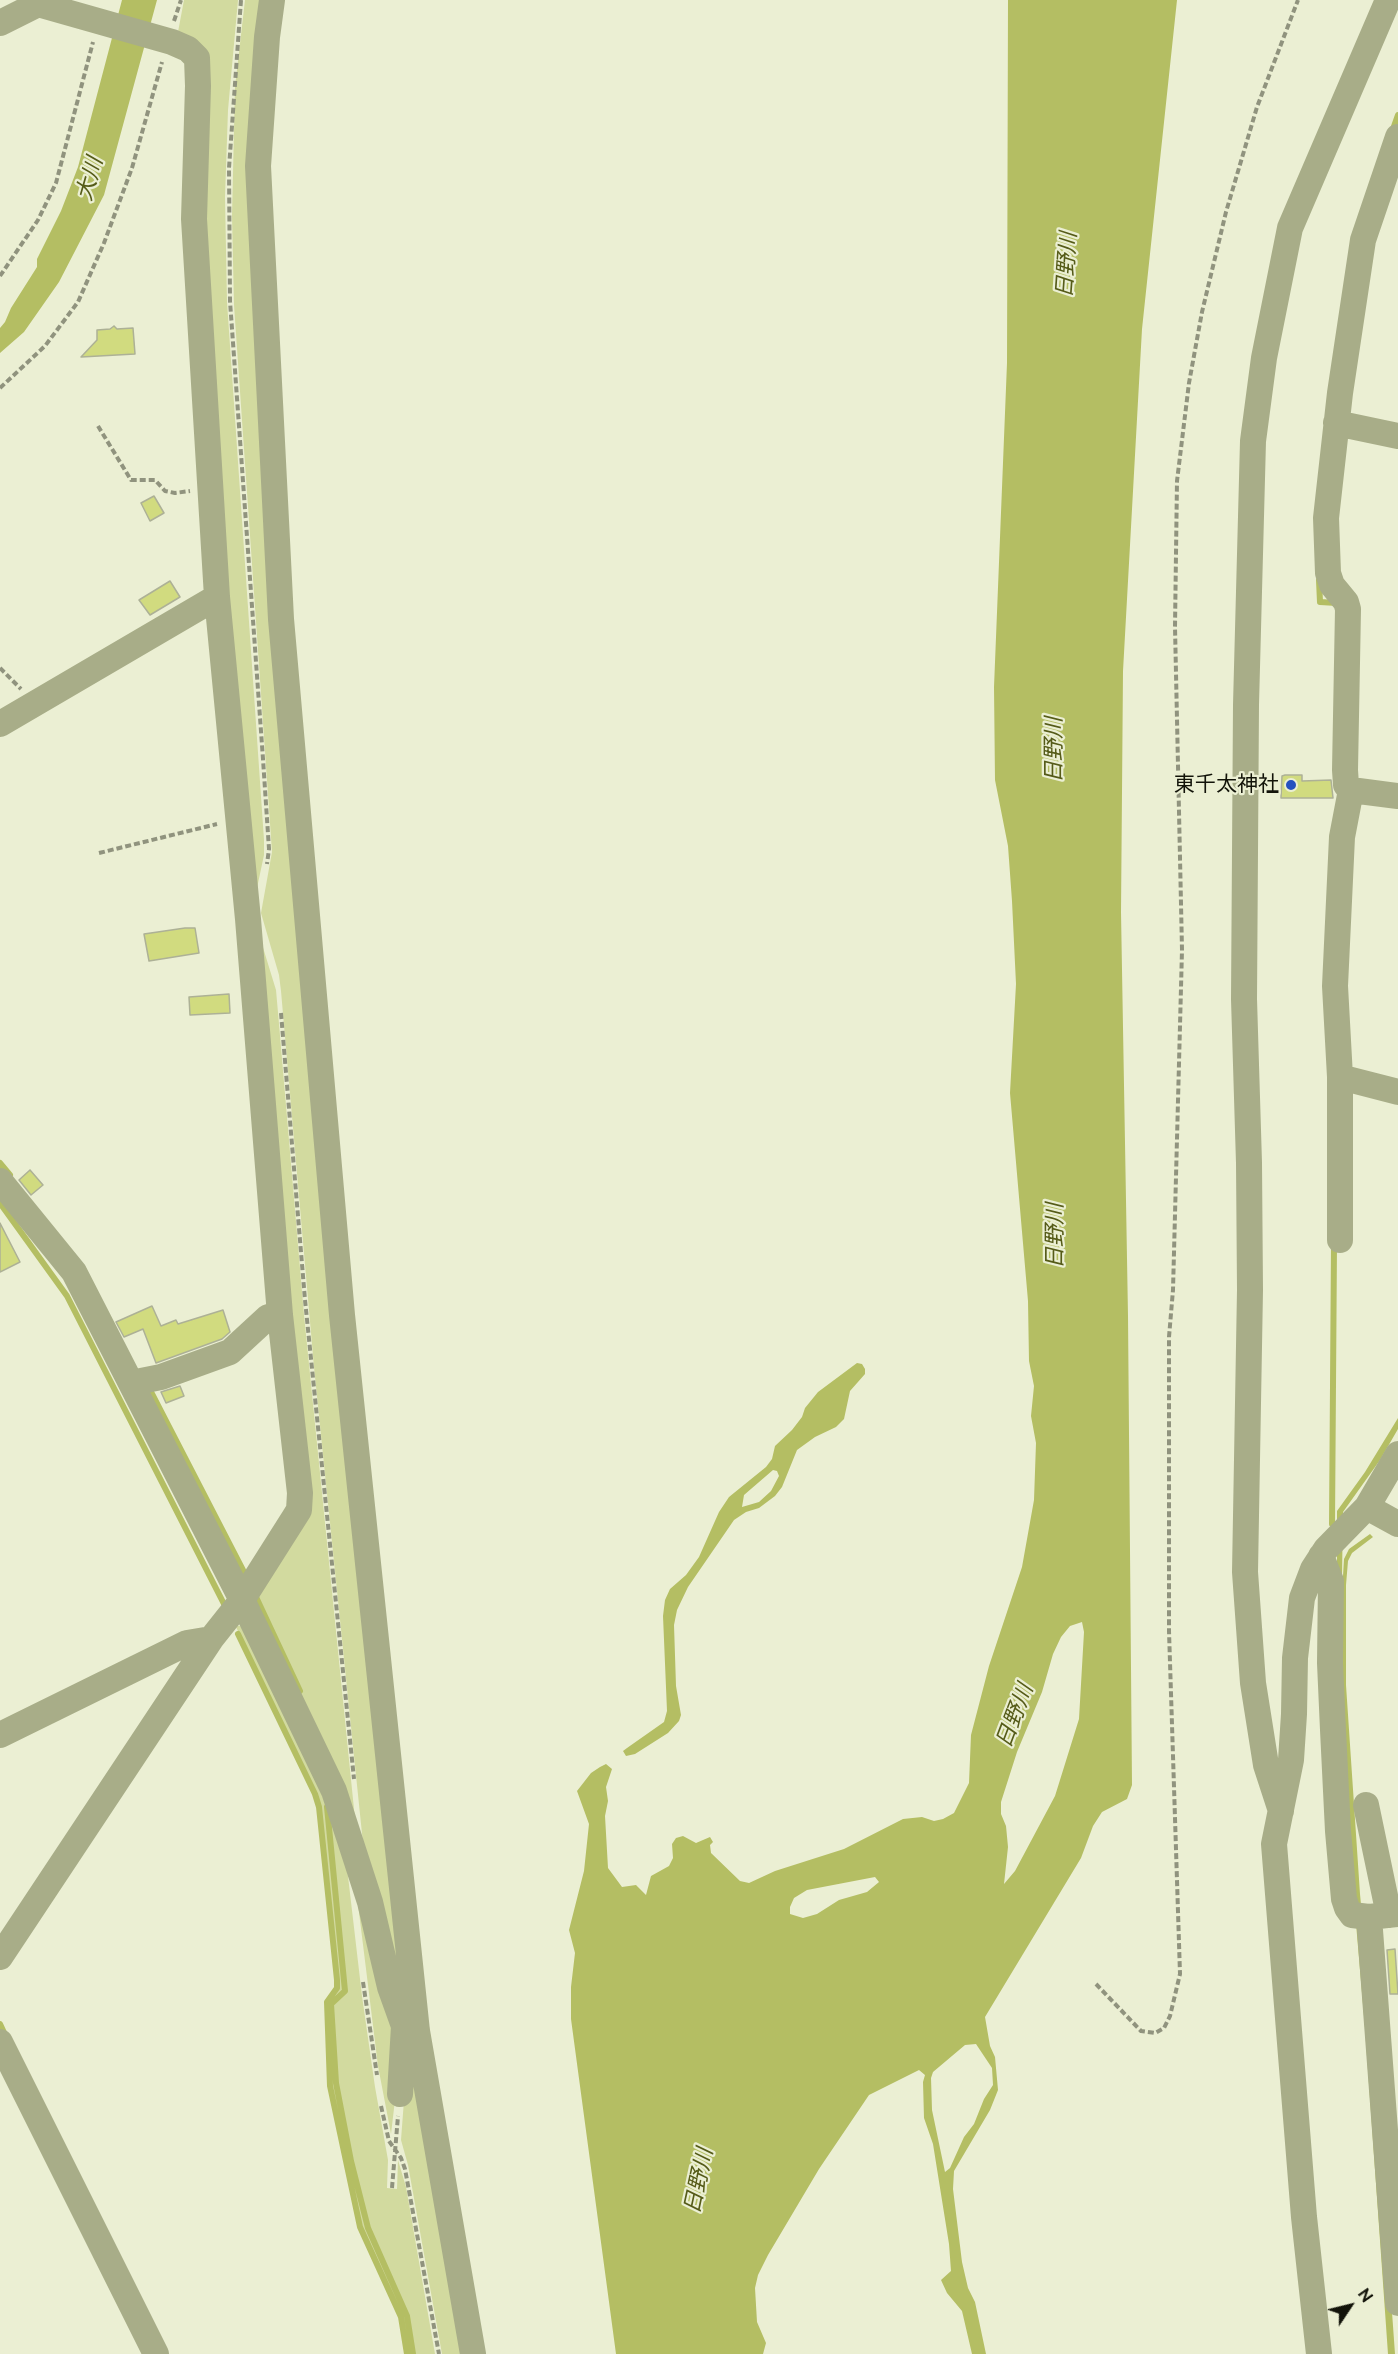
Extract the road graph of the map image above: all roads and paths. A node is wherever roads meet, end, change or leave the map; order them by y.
1 (181, 0) edge
2 (241, 0) edge
3 (272, 0) edge
4 (1298, 0) edge
5 (1388, 0) edge
6 (42, 2) edge
7 (100, 21) junction
8 (0, 23) edge
9 (163, 39) junction
10 (1398, 137) edge
11 (0, 276) edge
12 (0, 388) edge
13 (1336, 423) junction
14 (98, 426) dead end
15 (1398, 436) edge
16 (209, 486) junction
17 (217, 597) junction
18 (0, 724) edge
19 (1351, 790) junction
20 (1398, 796) edge
21 (237, 813) junction
22 (99, 853) dead end
23 (266, 869) dead end
24 (280, 1006) dead end
25 (1340, 1077) junction
26 (1398, 1092) edge
27 (0, 1181) edge
28 (1340, 1240) dead end
29 (280, 1315) junction
30 (131, 1383) junction
31 (1398, 1454) edge
32 (1367, 1507) junction
33 (1398, 1524) edge
34 (1333, 1542) junction
35 (242, 1600) junction
36 (211, 1639) junction
37 (0, 1735) edge
38 (355, 1784) dead end
39 (1366, 1805) dead end
40 (1281, 1811) junction
41 (1377, 1915) edge
42 (0, 1957) edge
43 (1096, 1984) dead end
44 (410, 2028) junction
45 (0, 2042) edge
46 (400, 2094) joint
47 (392, 2188) dead end
48 (1398, 2303) edge
49 (156, 2354) edge
50 (473, 2354) edge
51 (1319, 2354) edge

1 - 9 path
2 - 23 path
3 - 44 street
4 - 43 path
5 - 40 street
6 - 7 street
6 - 8 street
7 - 9 street
7 - 11 path
9 - 12 path
9 - 16 street
10 - 13 street
13 - 15 street
13 - 19 street
14 - 16 path
16 - 17 street
17 - 18 street
17 - 21 street
19 - 20 street
19 - 25 street
21 - 22 path
21 - 29 street
24 - 38 path
25 - 26 street
25 - 28 street
27 - 30 street
29 - 30 street
29 - 35 street
30 - 35 street
31 - 32 street
32 - 33 street
32 - 34 street
34 - 40 street
34 - 41 street
35 - 36 street
35 - 44 street
36 - 37 street
36 - 42 street
39 - 41 street
40 - 51 street
41 - 48 street
44 - 46 street
44 - 50 street
45 - 49 street
46 - 47 path

